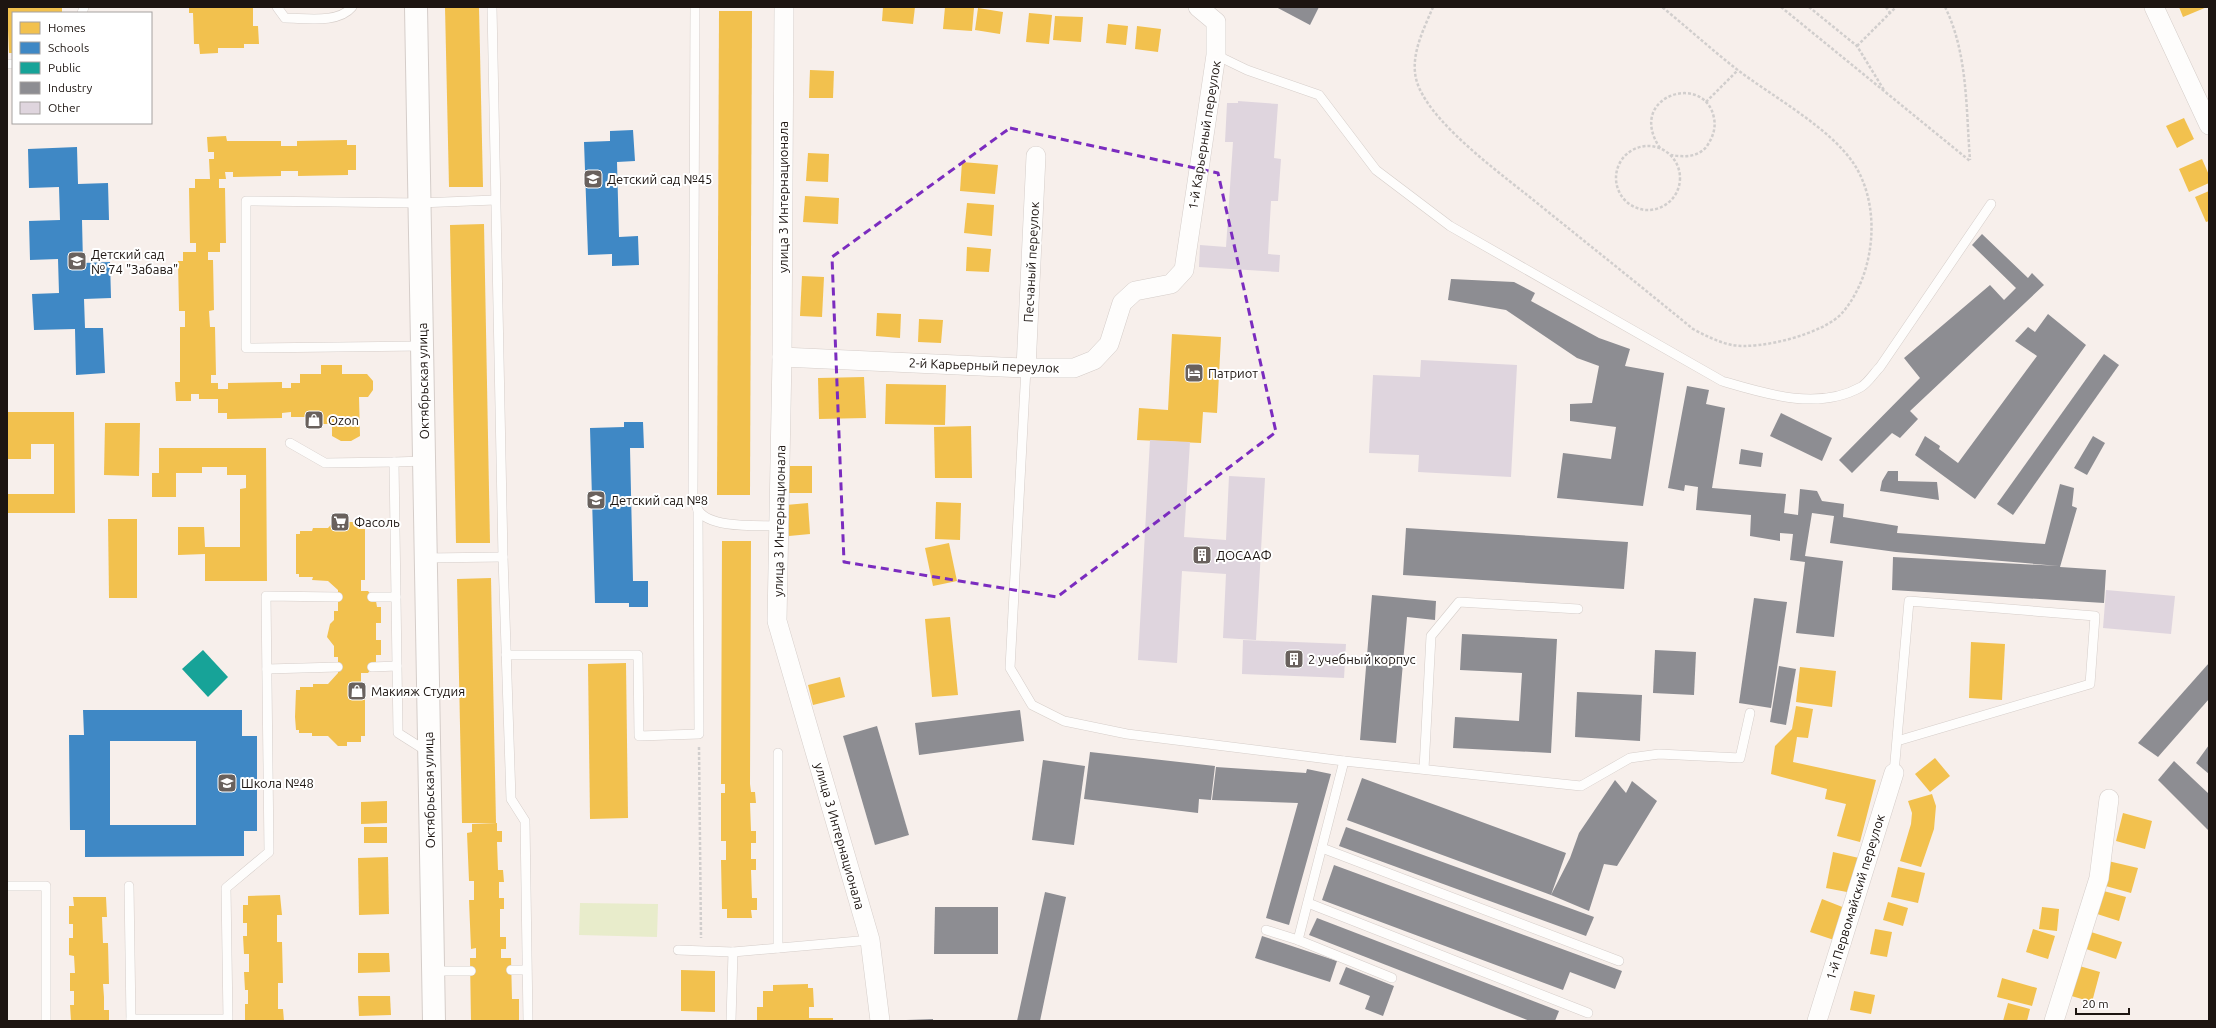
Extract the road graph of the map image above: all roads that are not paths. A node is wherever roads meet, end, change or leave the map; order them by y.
1 (277, 7) edge
2 (352, 7) edge
3 (416, 7) edge
4 (492, 7) edge
5 (694, 7) edge
6 (784, 7) edge
7 (1198, 7) edge
8 (2154, 7) edge
9 (1216, 55) junction
10 (2209, 125) edge
11 (1036, 156) dead end
12 (495, 200) junction
13 (420, 203) junction
14 (1991, 204) dead end
15 (1184, 270) joint
16 (422, 346) junction
17 (782, 357) junction
18 (1026, 368) junction
19 (290, 443) dead end
20 (425, 461) junction
21 (394, 462) junction
22 (698, 510) junction
23 (779, 526) junction
24 (503, 557) junction
25 (426, 558) junction
26 (338, 597) dead end
27 (372, 597) dead end
28 (396, 597) junction
29 (1578, 609) dead end
30 (506, 655) junction
31 (397, 666) junction
32 (338, 667) dead end
33 (372, 667) dead end
34 (267, 668) junction
35 (1750, 713) dead end
36 (1897, 741) junction
37 (429, 753) junction
38 (778, 753) dead end
39 (1344, 761) junction
40 (1424, 769) junction
41 (1894, 773) joint
42 (2108, 799) dead end
43 (1322, 848) junction
44 (7, 886) edge
45 (129, 886) dead end
46 (1308, 903) junction
47 (1266, 930) dead end
48 (870, 940) junction
49 (1298, 940) junction
50 (778, 948) junction
51 (678, 950) dead end
52 (733, 952) junction
53 (1619, 961) dead end
54 (512, 970) dead end
55 (526, 970) junction
56 (432, 971) junction
57 (471, 971) dead end
58 (1392, 978) dead end
59 (1588, 1013) dead end
60 (130, 1020) edge
61 (218, 1020) edge
62 (46, 1021) edge
63 (434, 1021) edge
64 (528, 1021) edge
65 (731, 1021) edge
66 (880, 1021) edge
67 (1817, 1021) edge
68 (2054, 1021) edge

1 - 2 lane
3 - 13 street, Октябрьская улица
4 - 12 lane
5 - 22 lane
6 - 17 street, улица 3 Интернационала
7 - 9 street, 1-й Карьерный переулок
8 - 10 street
9 - 14 lane
9 - 15 street, 1-й Карьерный переулок
11 - 18 street, Песчаный переулок
12 - 13 lane
12 - 24 lane
13 - 16 street, Октябрьская улица
13 - 16 lane
15 - 18 street, 2-й Карьерный переулок
16 - 20 street, Октябрьская улица
17 - 18 street, 2-й Карьерный переулок
17 - 23 street, улица 3 Интернационала
18 - 39 lane
19 - 21 lane
20 - 21 lane
20 - 25 street, Октябрьская улица
21 - 28 lane
22 - 23 lane
22 - 30 lane
23 - 48 street, улица 3 Интернационала
24 - 25 lane
24 - 30 lane
25 - 37 street, Октябрьская улица
26 - 34 lane
27 - 28 lane
28 - 31 lane
29 - 40 lane
30 - 55 lane
31 - 33 lane
31 - 37 lane
32 - 34 lane
34 - 61 lane
35 - 40 lane
36 - 36 lane
36 - 41 lane
37 - 56 street, Октябрьская улица
38 - 50 lane
39 - 40 lane
39 - 43 lane
41 - 67 street, 1-й Первомайский переулок
42 - 68 street
43 - 46 lane
43 - 53 lane
44 - 62 lane
45 - 60 lane
46 - 49 lane
46 - 59 lane
47 - 49 lane
48 - 50 lane
48 - 66 street, улица 3 Интернационала
49 - 58 lane
50 - 52 lane
51 - 52 lane
52 - 65 lane
54 - 55 lane
55 - 64 lane
56 - 57 lane
56 - 63 street, Октябрьская улица
60 - 61 lane

